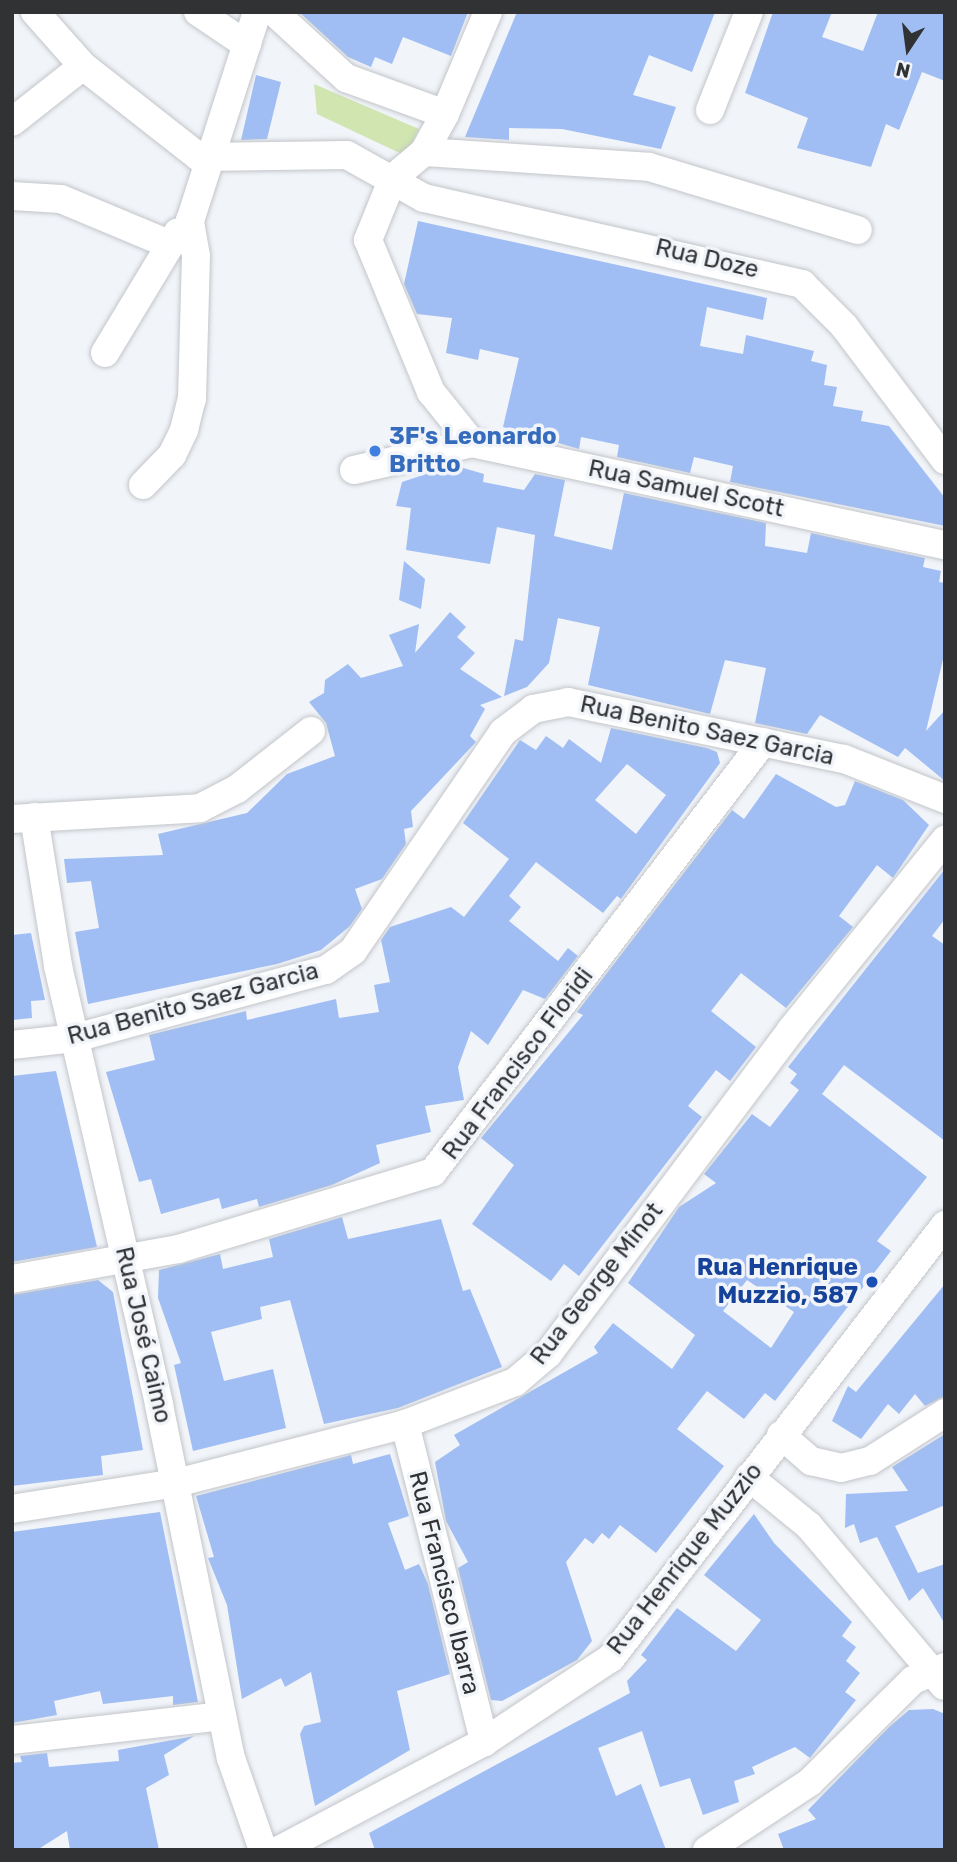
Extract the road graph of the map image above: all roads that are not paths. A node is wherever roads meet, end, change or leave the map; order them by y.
1 (35, 12) edge
2 (198, 12) edge
3 (257, 12) edge
4 (274, 12) edge
5 (488, 12) edge
6 (749, 12) edge
7 (247, 45) junction
8 (83, 66) junction
9 (710, 110) dead end
10 (445, 114) junction
11 (12, 122) edge
12 (424, 152) junction
13 (213, 160) junction
14 (393, 178) junction
15 (12, 197) edge
16 (190, 220) junction
17 (858, 230) dead end
18 (166, 243) junction
19 (105, 353) dead end
20 (472, 443) junction
21 (945, 460) edge
22 (354, 470) dead end
23 (143, 485) dead end
24 (945, 545) edge
25 (311, 731) dead end
26 (764, 743) junction
27 (945, 799) edge
28 (23, 818) edge
29 (945, 840) edge
30 (75, 1038) junction
31 (12, 1045) edge
32 (945, 1225) edge
33 (126, 1261) junction
34 (12, 1279) edge
35 (945, 1413) edge
36 (405, 1424) junction
37 (781, 1435) junction
38 (749, 1476) junction
39 (176, 1483) junction
40 (12, 1509) edge
41 (941, 1676) edge
42 (222, 1716) junction
43 (12, 1740) edge
44 (484, 1742) junction
45 (263, 1850) edge
46 (279, 1850) edge
47 (707, 1850) edge

1 - 8 street
2 - 7 street
3 - 7 street
4 - 10 street
5 - 10 street
6 - 9 street
7 - 13 street
8 - 11 street
8 - 13 street
10 - 12 street
12 - 14 street
12 - 17 street
13 - 14 street, Rua Doze
13 - 16 street
14 - 20 street
14 - 21 street, Rua Doze
15 - 18 street
16 - 18 street
16 - 23 street
18 - 19 street
20 - 22 street
20 - 24 street, Rua Samuel Scott
25 - 28 street
26 - 27 street, Rua Benito Saez Garcia
26 - 30 street, Rua Benito Saez Garcia
26 - 33 street, Rua Francisco Floridi
28 - 30 street, Rua José Caimo
29 - 36 street, Rua George Minot
30 - 31 street, Rua Benito Saez Garcia
30 - 33 street, Rua José Caimo
32 - 37 street, Rua Henrique Muzzio
33 - 34 street, Rua Francisco Floridi
33 - 39 street, Rua José Caimo
35 - 37 street
36 - 39 street, Rua George Minot
36 - 44 street, Rua Francisco Ibarra
37 - 38 street, Rua Henrique Muzzio
38 - 41 street
38 - 44 street, Rua Henrique Muzzio
39 - 40 street, Rua George Minot
39 - 42 street, Rua José Caimo
41 - 47 street
42 - 43 street
42 - 45 street, Rua José Caimo
44 - 46 street, Rua Henrique Muzzio

